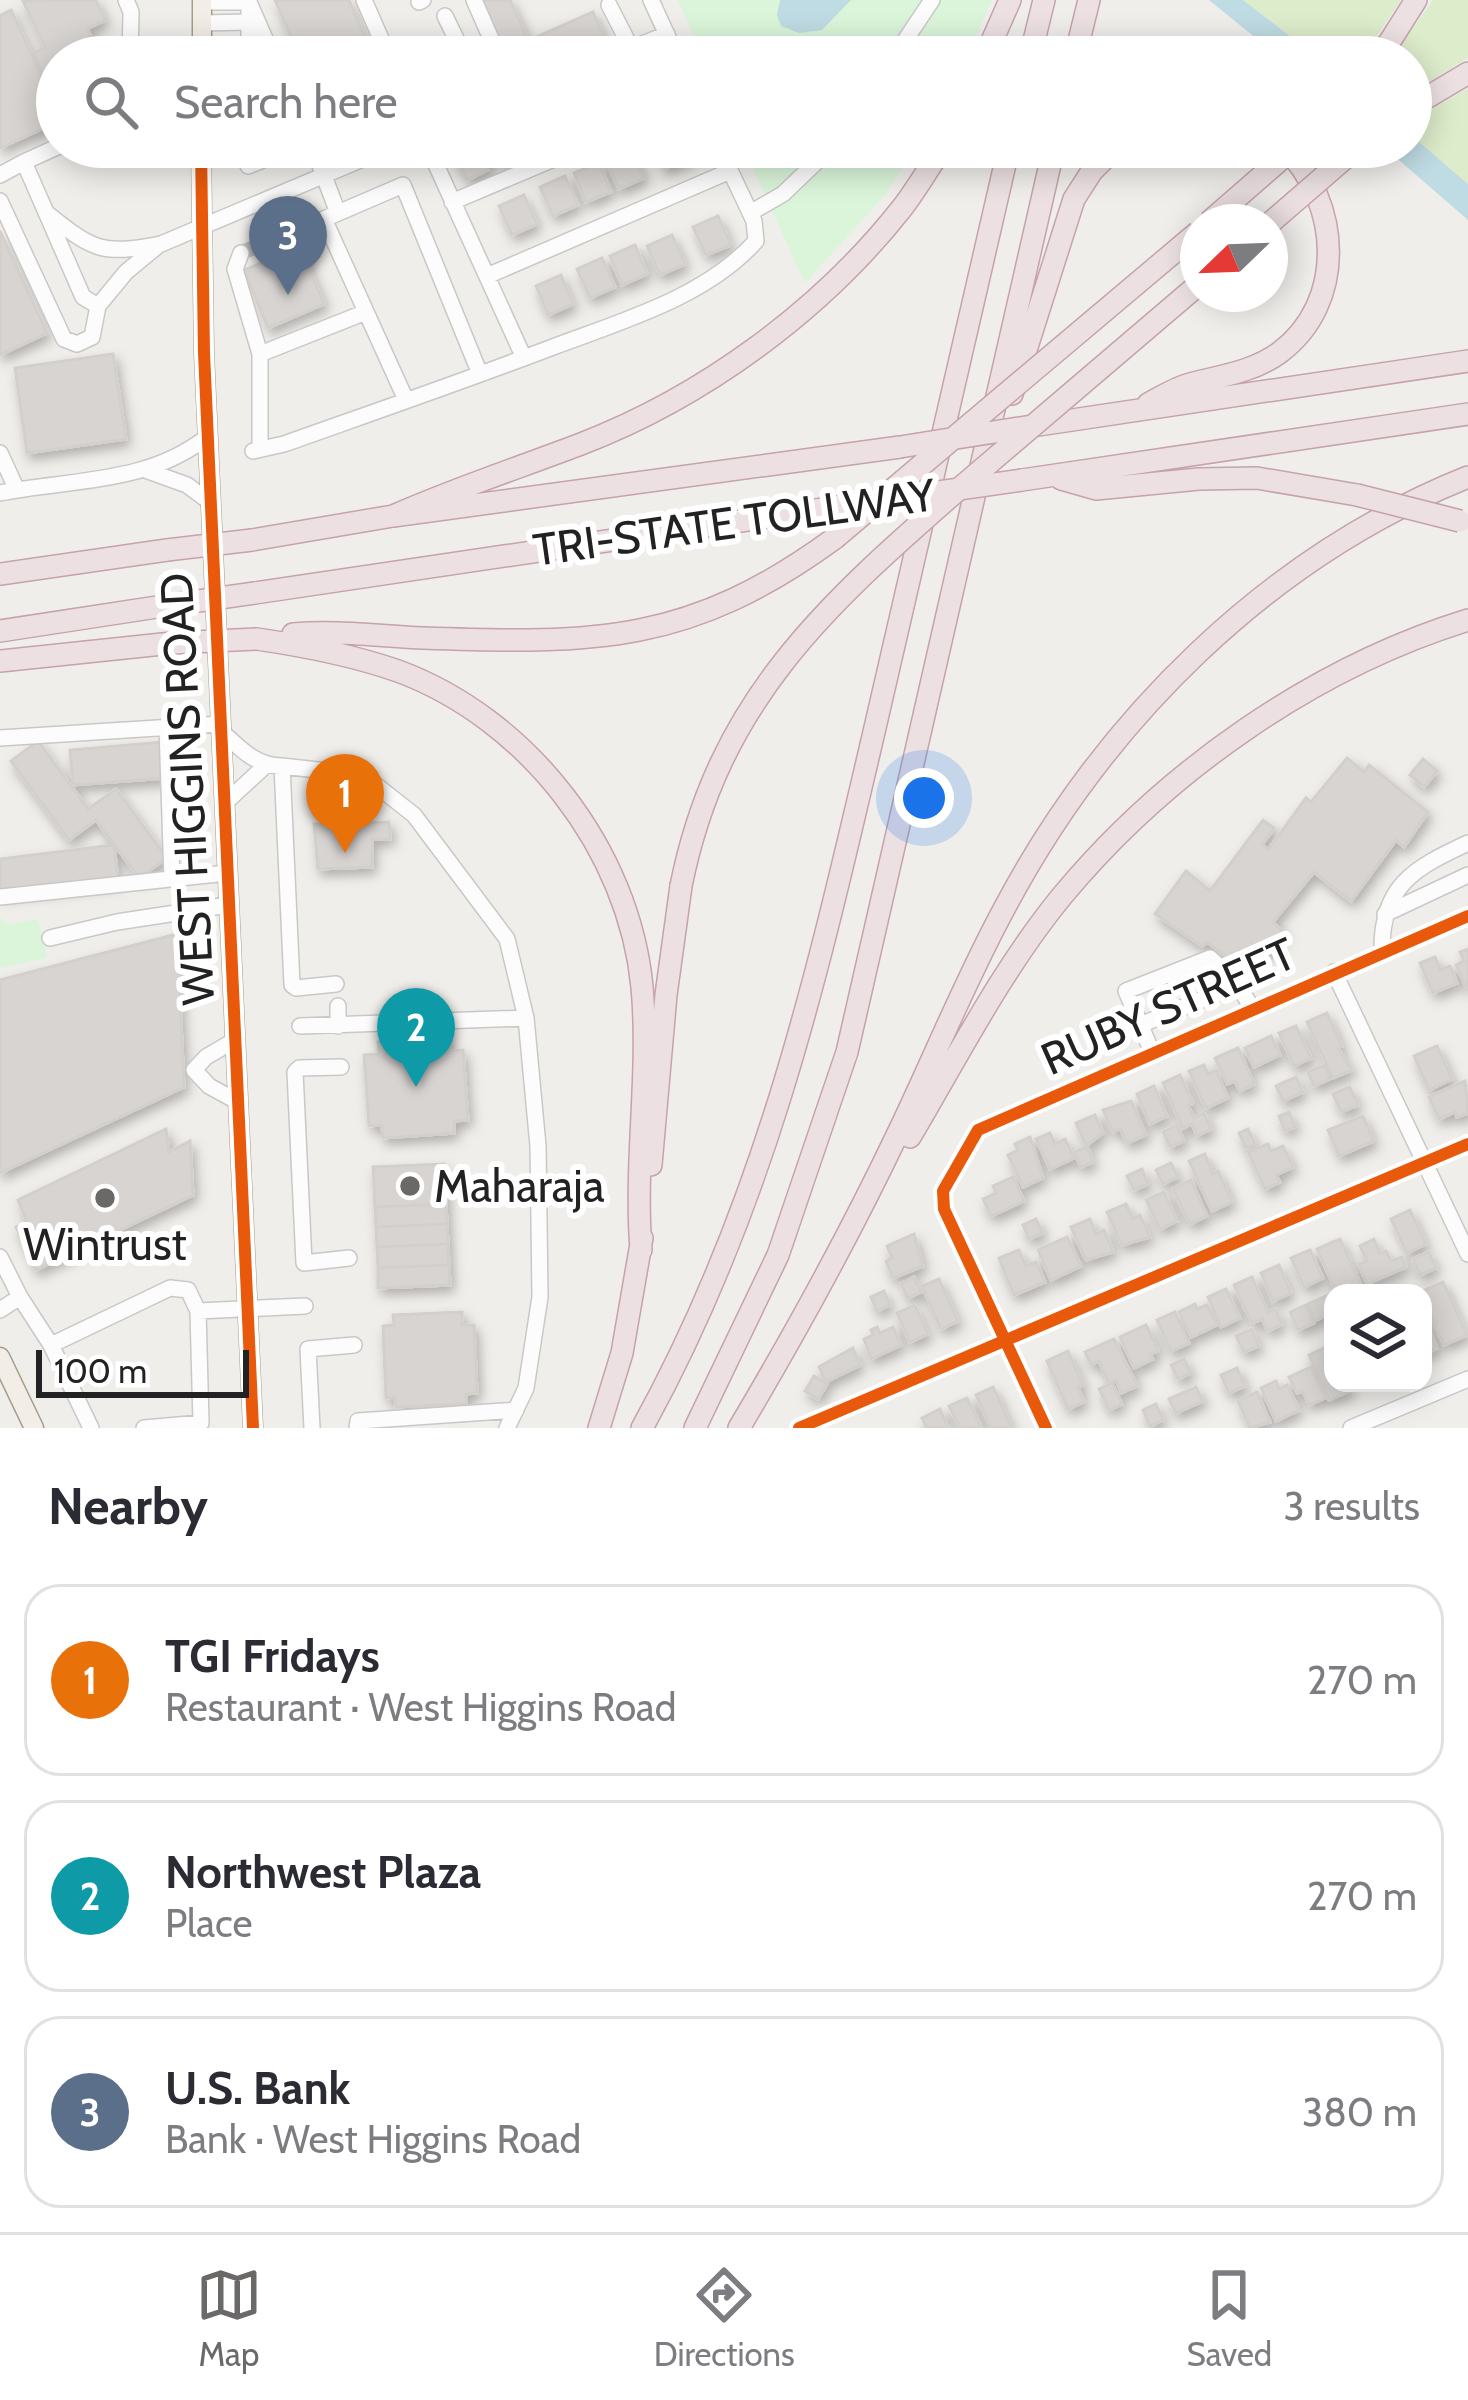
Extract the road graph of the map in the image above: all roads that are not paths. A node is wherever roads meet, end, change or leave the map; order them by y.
1 (126, 0) edge
2 (364, 0) edge
3 (474, 0) edge
4 (651, 0) edge
5 (932, 0) edge
6 (1010, 0) edge
7 (1044, 0) edge
8 (1089, 0) edge
9 (1416, 0) edge
10 (249, 1) edge
11 (610, 5) dead end
12 (202, 8) edge
13 (445, 16) dead end
14 (249, 22) junction
15 (667, 34) joint
16 (130, 36) edge
17 (249, 36) edge
18 (264, 36) edge
19 (380, 36) edge
20 (455, 36) edge
21 (490, 36) edge
22 (625, 36) edge
23 (662, 36) edge
24 (909, 36) edge
25 (995, 36) edge
26 (1035, 36) edge
27 (1081, 36) edge
28 (1394, 36) edge
29 (1468, 73) edge
30 (1432, 93) edge
31 (36, 157) edge
32 (24, 162) junction
33 (202, 168) edge
34 (322, 168) edge
35 (340, 168) edge
36 (437, 168) edge
37 (532, 168) edge
38 (729, 168) edge
39 (810, 168) edge
40 (929, 168) edge
41 (1005, 168) edge
42 (1049, 168) edge
43 (1095, 168) edge
44 (1271, 168) edge
45 (1305, 168) edge
46 (1334, 168) edge
47 (730, 171) junction
48 (325, 174) junction
49 (0, 175) edge
50 (0, 201) edge
51 (452, 202) junction
52 (1230, 204) edge
53 (1288, 207) edge
54 (751, 213) junction
55 (48, 214) junction
56 (331, 216) junction
57 (201, 225) junction
58 (297, 229) tunnel mouth
59 (161, 244) junction
60 (1180, 247) edge
61 (242, 253) dead end
62 (487, 276) junction
63 (1180, 301) edge
64 (98, 306) junction
65 (366, 312) junction
66 (260, 354) junction
67 (524, 358) junction
68 (1468, 361) edge
69 (480, 374) junction
70 (406, 400) junction
71 (1468, 414) edge
72 (1129, 415) junction
73 (208, 436) junction
74 (985, 447) junction
75 (0, 453) edge
76 (148, 471) junction
77 (1048, 476) junction
78 (1468, 477) edge
79 (9, 491) edge
80 (211, 503) junction
81 (392, 516) junction
82 (1464, 522) edge
83 (0, 574) edge
84 (1468, 620) edge
85 (0, 631) edge
86 (256, 639) junction
87 (0, 661) edge
88 (220, 727) junction
89 (167, 728) junction
90 (0, 738) edge
91 (274, 766) junction
92 (224, 804) junction
93 (1468, 843) edge
94 (227, 873) junction
95 (1468, 875) edge
96 (172, 879) junction
97 (0, 897) edge
98 (228, 905) junction
99 (1382, 915) junction
100 (1468, 916) edge
101 (50, 938) dead end
102 (1382, 951) junction
103 (1334, 972) junction
104 (336, 984) dead end
105 (1238, 985) junction
106 (338, 1006) dead end
107 (1252, 1008) junction
108 (526, 1018) junction
109 (1141, 1025) junction
110 (300, 1026) dead end
111 (338, 1026) junction
112 (235, 1040) junction
113 (1152, 1052) junction
114 (340, 1067) dead end
115 (238, 1102) junction
116 (1468, 1144) edge
117 (1425, 1163) junction
118 (875, 1180) junction
119 (641, 1250) junction
120 (1468, 1254) edge
121 (0, 1257) edge
122 (349, 1258) dead end
123 (20, 1297) junction
124 (305, 1306) dead end
125 (247, 1309) junction
126 (0, 1310) edge
127 (198, 1311) junction
128 (1005, 1339) junction
129 (52, 1345) junction
130 (354, 1345) dead end
131 (0, 1357) edge
132 (1468, 1379) edge
133 (516, 1411) junction
134 (34, 1428) edge
135 (91, 1428) edge
136 (144, 1428) edge
137 (253, 1428) edge
138 (312, 1428) edge
139 (357, 1428) edge
140 (507, 1428) edge
141 (599, 1428) edge
142 (642, 1428) edge
143 (695, 1428) edge
144 (739, 1428) edge
145 (799, 1428) edge
146 (1046, 1428) edge
147 (1351, 1428) edge

1 - 16 street
2 - 19 street
3 - 21 street
4 - 15 street
5 - 24 street
6 - 25 highway
7 - 26 highway
8 - 27 highway
9 - 28 highway
10 - 12 street
10 - 14 street
10 - 18 street
11 - 22 street
12 - 14 street
13 - 20 street
14 - 17 street
15 - 23 street
29 - 30 highway
31 - 32 street
32 - 49 street
32 - 55 street
33 - 57 main road, WEST HIGGINS ROAD
34 - 48 street
35 - 48 street
36 - 51 street
37 - 51 street
38 - 47 street
39 - 54 street
40 - 81 highway
41 - 142 highway
42 - 74 highway
43 - 74 highway
44 - 52 highway, bridge
45 - 72 highway
46 - 53 highway, bridge
47 - 54 street
47 - 62 street
48 - 56 street
48 - 57 street
50 - 64 street
51 - 62 street
54 - 67 street
55 - 59 street
55 - 64 street
56 - 58 street
56 - 65 street
56 - 69 street
57 - 59 street
57 - 73 main road, WEST HIGGINS ROAD
59 - 64 street
60 - 86 highway, bridge
61 - 66 street
62 - 67 street
63 - 119 highway, bridge
65 - 66 street
65 - 70 street
66 - 70 street
67 - 69 street
68 - 72 highway, TRI-STATE TOLLWAY
69 - 70 street
71 - 77 highway, TRI-STATE TOLLWAY
72 - 81 highway, TRI-STATE TOLLWAY, bridge
73 - 76 street
73 - 80 main road, WEST HIGGINS ROAD
74 - 143 highway
75 - 79 street
76 - 79 street
76 - 80 street
77 - 82 highway, bridge
77 - 85 highway, TRI-STATE TOLLWAY, bridge
78 - 118 highway
80 - 88 main road, WEST HIGGINS ROAD
81 - 83 highway, TRI-STATE TOLLWAY, bridge
84 - 118 highway
86 - 87 highway, bridge
86 - 119 highway
88 - 89 street
88 - 91 street
88 - 92 main road, WEST HIGGINS ROAD
89 - 90 street
89 - 96 street
91 - 92 street
91 - 104 street
91 - 108 street
92 - 94 main road, WEST HIGGINS ROAD
93 - 99 street
94 - 96 street
94 - 98 main road, WEST HIGGINS ROAD
95 - 99 street
96 - 97 street
98 - 101 street
98 - 112 main road, WEST HIGGINS ROAD
99 - 102 street
100 - 102 street, RUBY STREET
102 - 103 street, RUBY STREET
103 - 107 street, RUBY STREET
103 - 117 street
105 - 107 street
105 - 109 street
105 - 109 street
106 - 111 street
107 - 113 street, RUBY STREET
108 - 111 street
108 - 133 street
109 - 113 street
110 - 111 street
112 - 115 main road, WEST HIGGINS ROAD
112 - 115 street
113 - 128 street, RUBY STREET
114 - 122 street
115 - 125 main road, WEST HIGGINS ROAD
116 - 117 street
117 - 120 street
117 - 128 street
118 - 144 highway
119 - 141 highway
121 - 123 street
123 - 126 street
123 - 129 street
124 - 125 street
125 - 127 street
125 - 137 main road, WEST HIGGINS ROAD
127 - 129 street
127 - 136 street
128 - 145 street
128 - 146 street
129 - 135 street
130 - 138 street
131 - 134 main road
132 - 147 street
133 - 139 street
133 - 140 street

